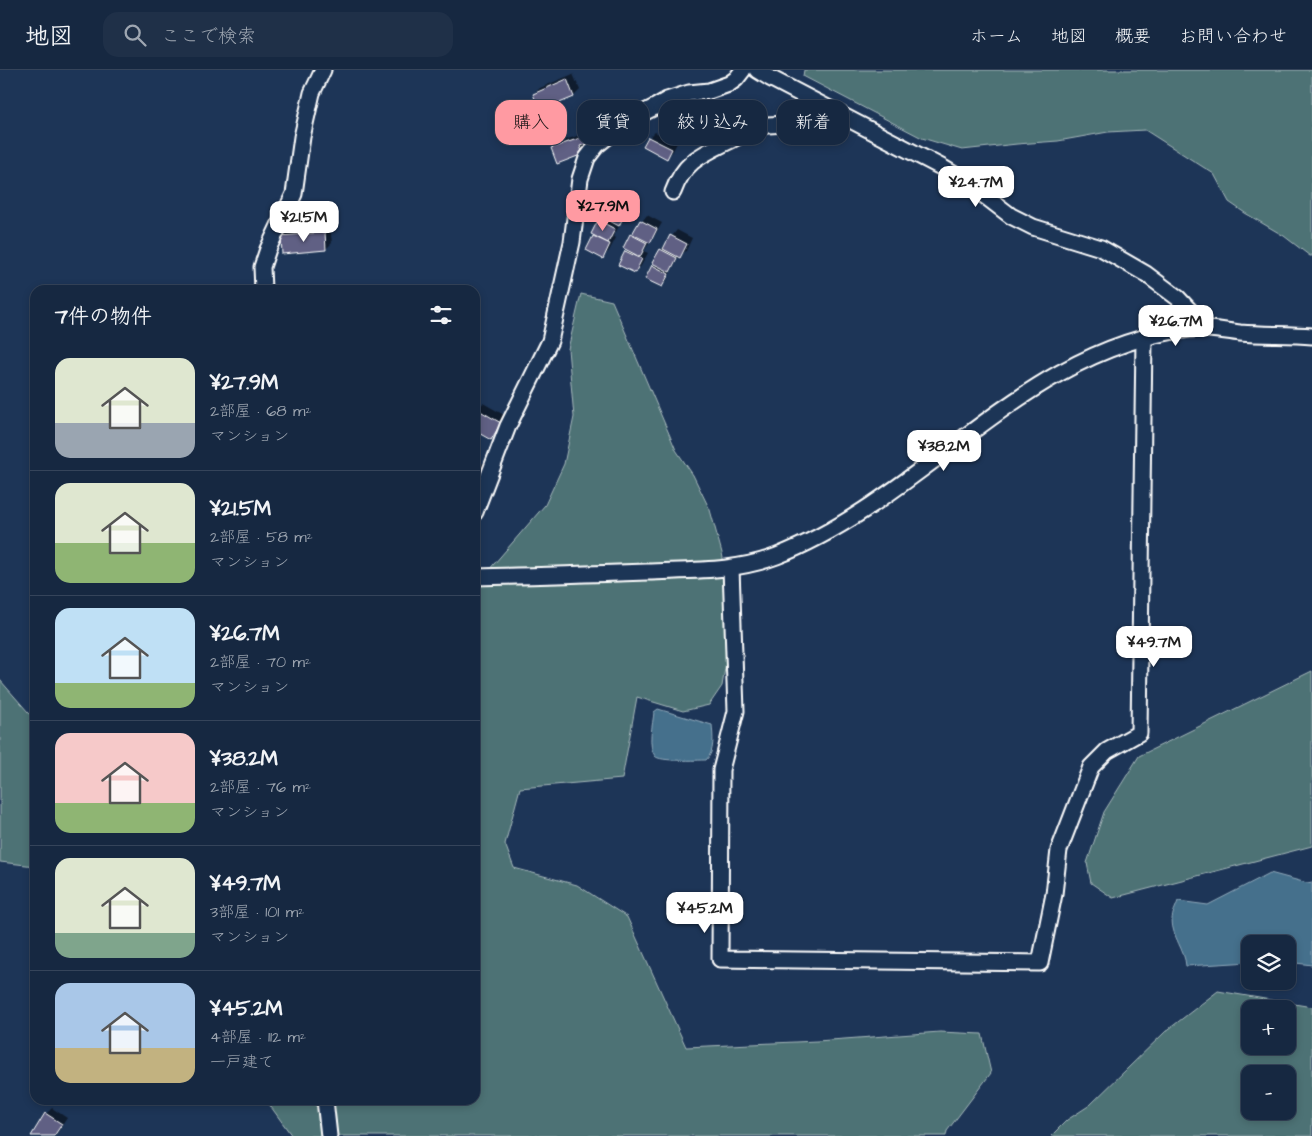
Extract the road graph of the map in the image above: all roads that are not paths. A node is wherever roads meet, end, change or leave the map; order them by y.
1 (323, 70) edge
2 (743, 70) edge
3 (757, 70) edge
4 (813, 100) edge
5 (849, 119) edge
6 (777, 125) edge
7 (673, 192) dead end
8 (263, 285) edge
9 (1206, 328) junction
10 (1312, 336) edge
11 (1144, 338) junction
12 (480, 495) edge
13 (731, 568) junction
14 (480, 577) edge
15 (326, 1105) edge
16 (329, 1136) edge

1 - 8 street
2 - 12 street
3 - 4 street
5 - 9 street
6 - 7 street
9 - 10 street
9 - 11 street
11 - 13 street
11 - 13 street
13 - 14 street
15 - 16 street

